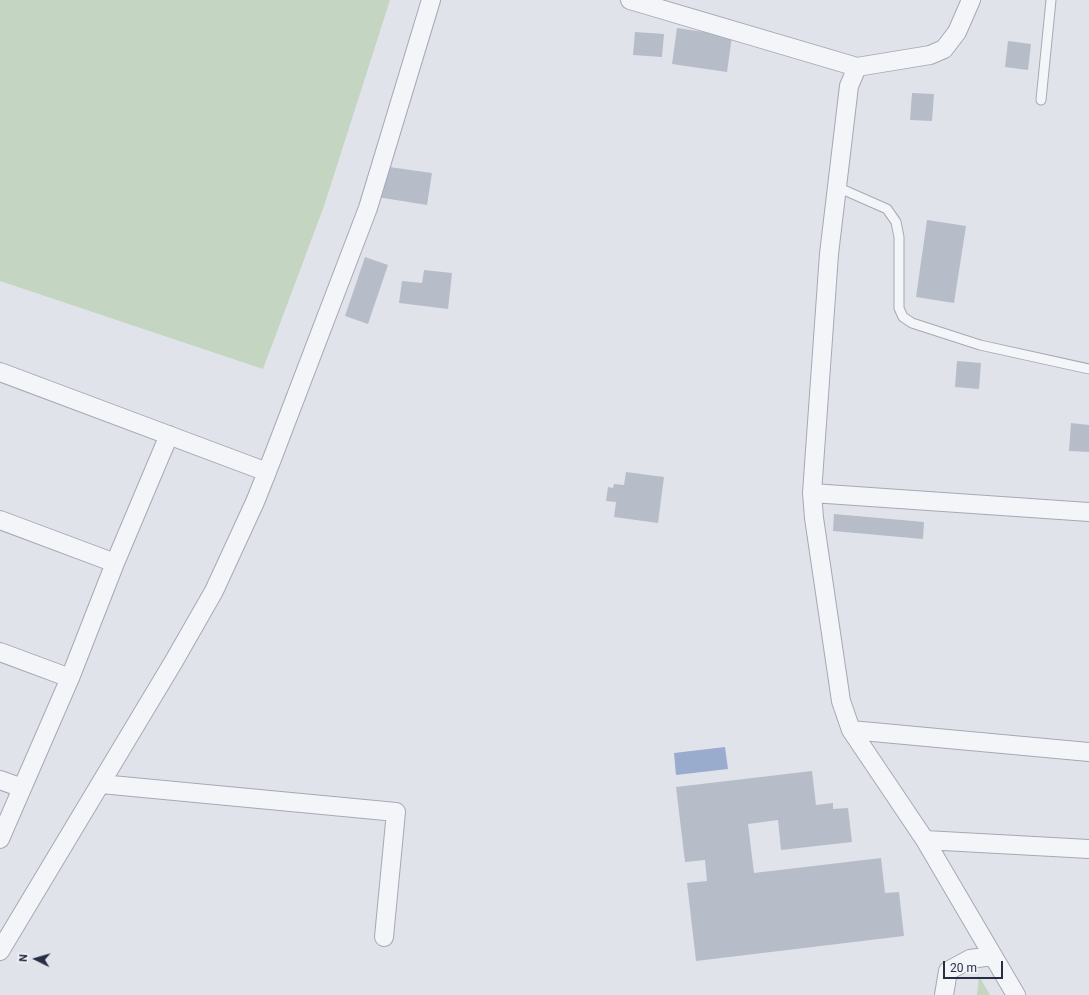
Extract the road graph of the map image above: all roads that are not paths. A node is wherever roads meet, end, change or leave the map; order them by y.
1 (432, 0) edge
2 (630, 0) edge
3 (971, 0) edge
4 (1051, 0) edge
5 (857, 67) junction
6 (1041, 100) dead end
7 (837, 187) junction
8 (1089, 369) edge
9 (0, 372) edge
10 (169, 436) junction
11 (267, 472) junction
12 (812, 493) junction
13 (1089, 512) edge
14 (0, 520) edge
15 (115, 563) junction
16 (0, 652) edge
17 (70, 678) junction
18 (851, 730) junction
19 (1089, 752) edge
20 (0, 780) edge
21 (102, 784) junction
22 (22, 788) junction
23 (0, 839) edge
24 (925, 840) junction
25 (1089, 849) edge
26 (384, 937) dead end
27 (0, 951) edge
28 (993, 956) junction
29 (944, 995) edge
30 (1016, 995) edge

1 - 11 street
2 - 5 street
3 - 5 street
4 - 6 lane
5 - 7 street
7 - 8 lane
7 - 12 street
9 - 10 street
10 - 11 street
10 - 15 street
11 - 21 street
12 - 13 street
12 - 18 street
14 - 15 street
15 - 17 street
16 - 17 street
17 - 22 street
18 - 19 street
18 - 24 street
20 - 22 street
21 - 26 street
21 - 27 street
22 - 23 street
24 - 25 street
24 - 28 street
28 - 29 street
28 - 30 street

